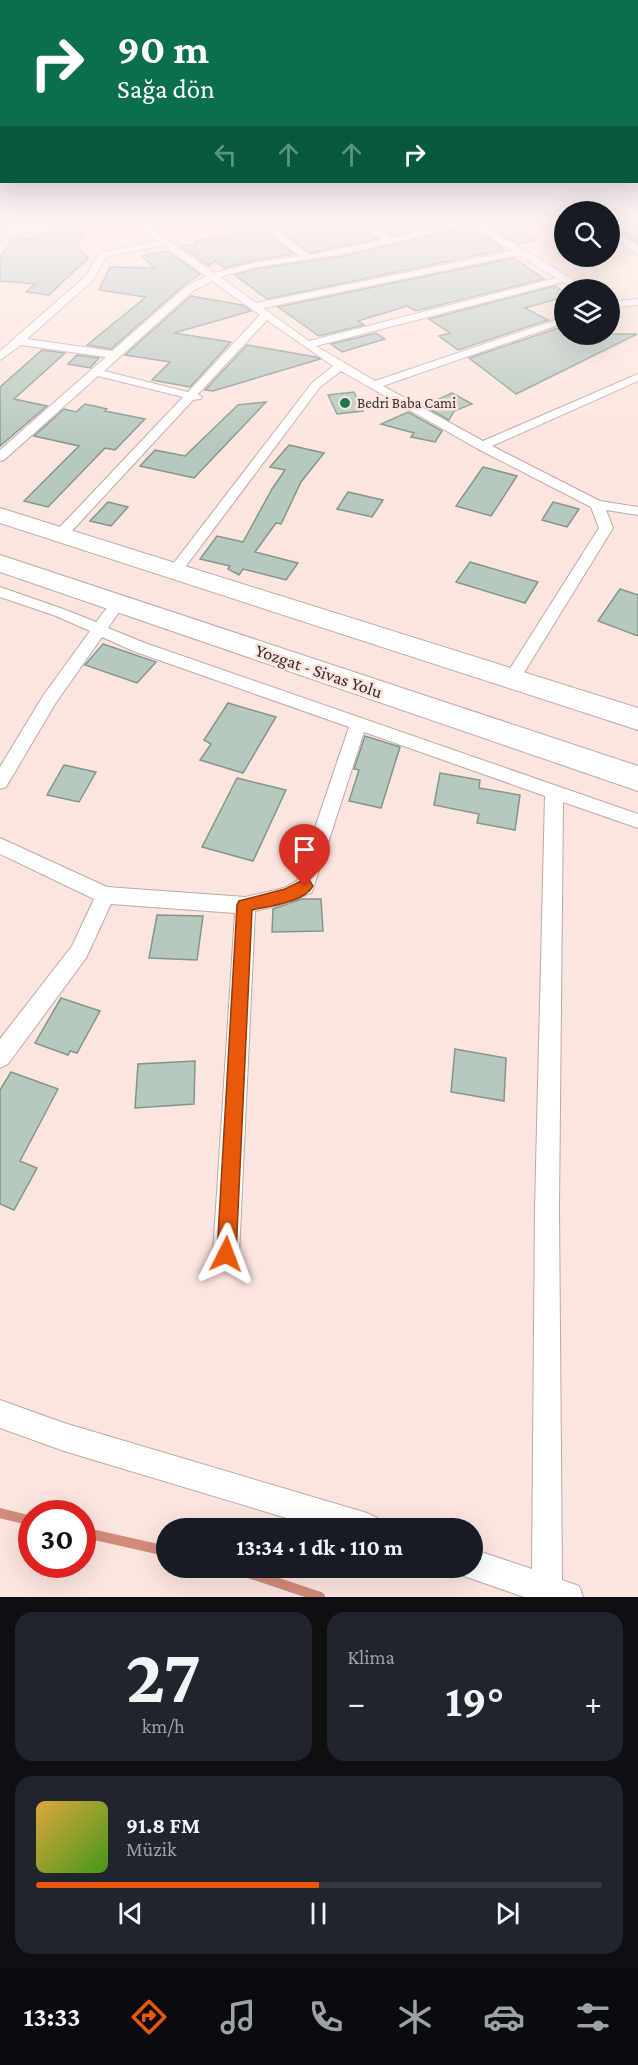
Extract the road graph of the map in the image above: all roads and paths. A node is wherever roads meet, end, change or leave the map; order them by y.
1 (67, 299) edge
2 (178, 299) edge
3 (242, 299) edge
4 (295, 299) edge
5 (487, 299) edge
6 (638, 302) edge
7 (620, 303) edge
8 (254, 307) junction
9 (266, 315) junction
10 (554, 323) edge
11 (18, 341) junction
12 (307, 345) junction
13 (115, 355) junction
14 (0, 357) edge
15 (340, 366) junction
16 (96, 372) junction
17 (638, 377) edge
18 (374, 385) junction
19 (193, 396) junction
20 (482, 446) junction
21 (0, 457) edge
22 (597, 505) junction
23 (0, 510) edge
24 (638, 511) edge
25 (0, 515) edge
26 (64, 530) junction
27 (0, 563) edge
28 (178, 567) junction
29 (0, 592) edge
30 (118, 603) junction
31 (99, 629) junction
32 (514, 675) junction
33 (638, 717) edge
34 (359, 722) junction
35 (638, 779) edge
36 (0, 782) edge
37 (554, 791) junction
38 (638, 820) edge
39 (0, 846) edge
40 (105, 895) junction
41 (244, 905) junction
42 (0, 1057) edge
43 (226, 1254) dead end
44 (0, 1414) edge
45 (334, 1518) edge
46 (483, 1568) edge
47 (554, 1595) edge

1 - 11 street
2 - 13 street
3 - 8 street
4 - 8 street
5 - 12 street
6 - 7 street
8 - 9 street
9 - 12 street
9 - 19 street
10 - 18 street
11 - 13 street
11 - 14 street
12 - 15 street
13 - 16 street
15 - 18 street
15 - 28 street
16 - 19 street
16 - 21 street
17 - 20 street
18 - 20 street
19 - 26 street
20 - 22 street
22 - 24 street
22 - 32 street
23 - 26 street
25 - 33 highway
26 - 28 street
27 - 30 highway, Yozgat - Sivas Yolu
28 - 32 street
29 - 31 street
30 - 31 street
30 - 35 highway, Yozgat - Sivas Yolu
31 - 34 street
31 - 36 street
32 - 33 street
34 - 37 street
34 - 41 street
37 - 38 street
37 - 47 street
39 - 40 street
40 - 41 street
40 - 42 street
41 - 43 street
44 - 45 street
46 - 47 street

